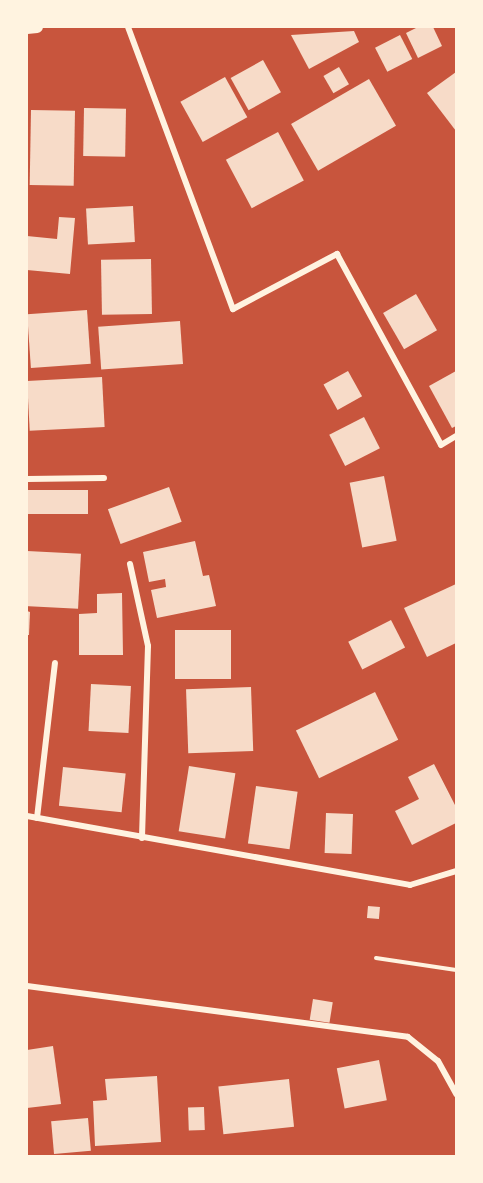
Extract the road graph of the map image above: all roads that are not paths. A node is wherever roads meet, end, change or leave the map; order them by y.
1 (37, 27) edge
2 (128, 27) edge
3 (27, 28) edge
4 (456, 436) edge
5 (104, 478) dead end
6 (27, 479) edge
7 (130, 564) dead end
8 (55, 663) dead end
9 (27, 816) edge
10 (37, 818) junction
11 (142, 838) junction
12 (456, 870) edge
13 (27, 986) edge
14 (456, 1094) edge

1 - 3 main road
2 - 4 street
5 - 6 street
7 - 11 street
8 - 10 street
9 - 10 street
10 - 11 street
11 - 12 street
13 - 14 street

